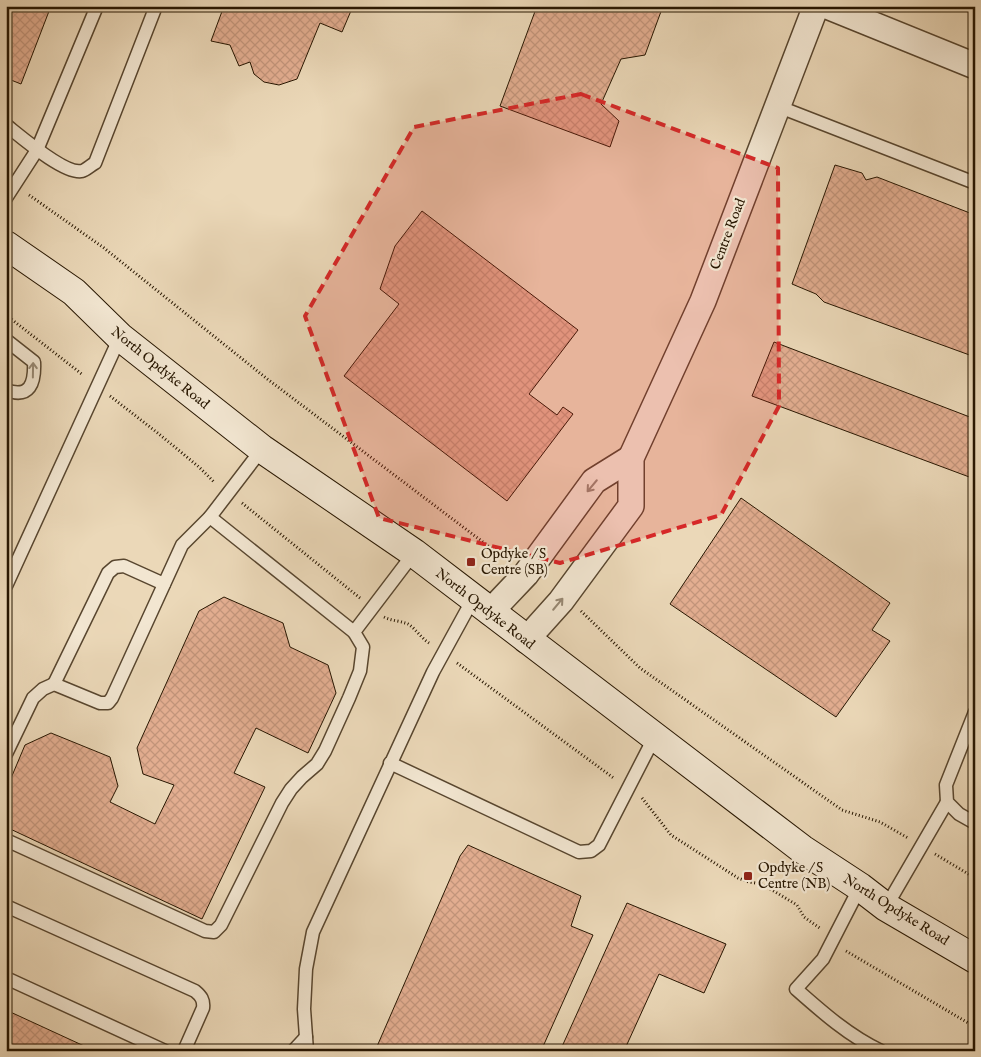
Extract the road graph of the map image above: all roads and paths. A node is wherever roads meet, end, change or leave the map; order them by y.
1 (97, 6) edge
2 (156, 6) edge
3 (816, 6) edge
4 (827, 6) edge
5 (975, 66) edge
6 (777, 106) junction
7 (6, 125) edge
8 (37, 150) junction
9 (975, 183) edge
10 (15, 185) junction
11 (6, 198) edge
12 (6, 245) edge
13 (6, 315) edge
14 (120, 337) junction
15 (6, 340) edge
16 (86, 377) dead end
17 (6, 390) edge
18 (110, 397) dead end
19 (262, 450) junction
20 (631, 458) junction
21 (214, 482) dead end
22 (242, 504) dead end
23 (210, 517) junction
24 (414, 554) junction
25 (526, 574) junction
26 (164, 584) junction
27 (6, 586) edge
28 (361, 599) dead end
29 (561, 601) junction
30 (481, 606) junction
31 (384, 617) dead end
32 (354, 632) junction
33 (526, 640) junction
34 (428, 642) dead end
35 (457, 663) dead end
36 (54, 684) junction
37 (975, 712) edge
38 (654, 738) junction
39 (6, 754) edge
40 (390, 762) junction
41 (613, 778) dead end
42 (642, 798) dead end
43 (947, 802) junction
44 (975, 823) edge
45 (6, 840) edge
46 (920, 846) junction
47 (975, 878) edge
48 (860, 887) junction
49 (6, 906) edge
50 (886, 907) junction
51 (821, 930) dead end
52 (845, 950) dead end
53 (975, 959) edge
54 (6, 978) edge
55 (975, 1027) edge
56 (306, 1038) junction
57 (165, 1051) edge
58 (184, 1051) edge
59 (293, 1051) edge
60 (307, 1051) edge
61 (881, 1051) edge

1 - 8 lane
2 - 8 lane
3 - 6 street, Centre Road
4 - 5 street
6 - 9 lane
6 - 20 street, Centre Road
7 - 8 lane
8 - 10 lane
10 - 11 lane
10 - 25 path
12 - 14 main road, North Opdyke Road
13 - 16 path
14 - 19 main road, North Opdyke Road
14 - 27 lane
17 -> 15 lane
18 - 21 path
19 - 23 lane
19 - 24 main road, North Opdyke Road
20 -> 25 street
20 - 29 street, Centre Road
22 - 28 path
23 - 26 lane
23 - 32 lane
24 - 30 main road, North Opdyke Road
24 - 32 lane
25 - 30 street
26 - 36 lane
26 - 36 lane
33 -> 29 street, Centre Road
29 - 46 path
30 - 33 main road, North Opdyke Road
30 - 40 lane
31 - 34 path
32 - 45 lane
33 - 38 main road, North Opdyke Road
35 - 41 path
36 - 39 lane
37 - 43 lane
38 - 40 lane
38 - 48 main road, North Opdyke Road
40 - 56 lane
42 - 51 path
43 - 44 lane
43 - 46 lane
46 - 47 path
46 - 50 lane
48 - 50 main road, North Opdyke Road
48 - 61 lane
49 - 58 lane
50 - 53 main road, North Opdyke Road
52 - 55 path
54 - 57 lane
56 - 59 lane
56 - 60 lane

